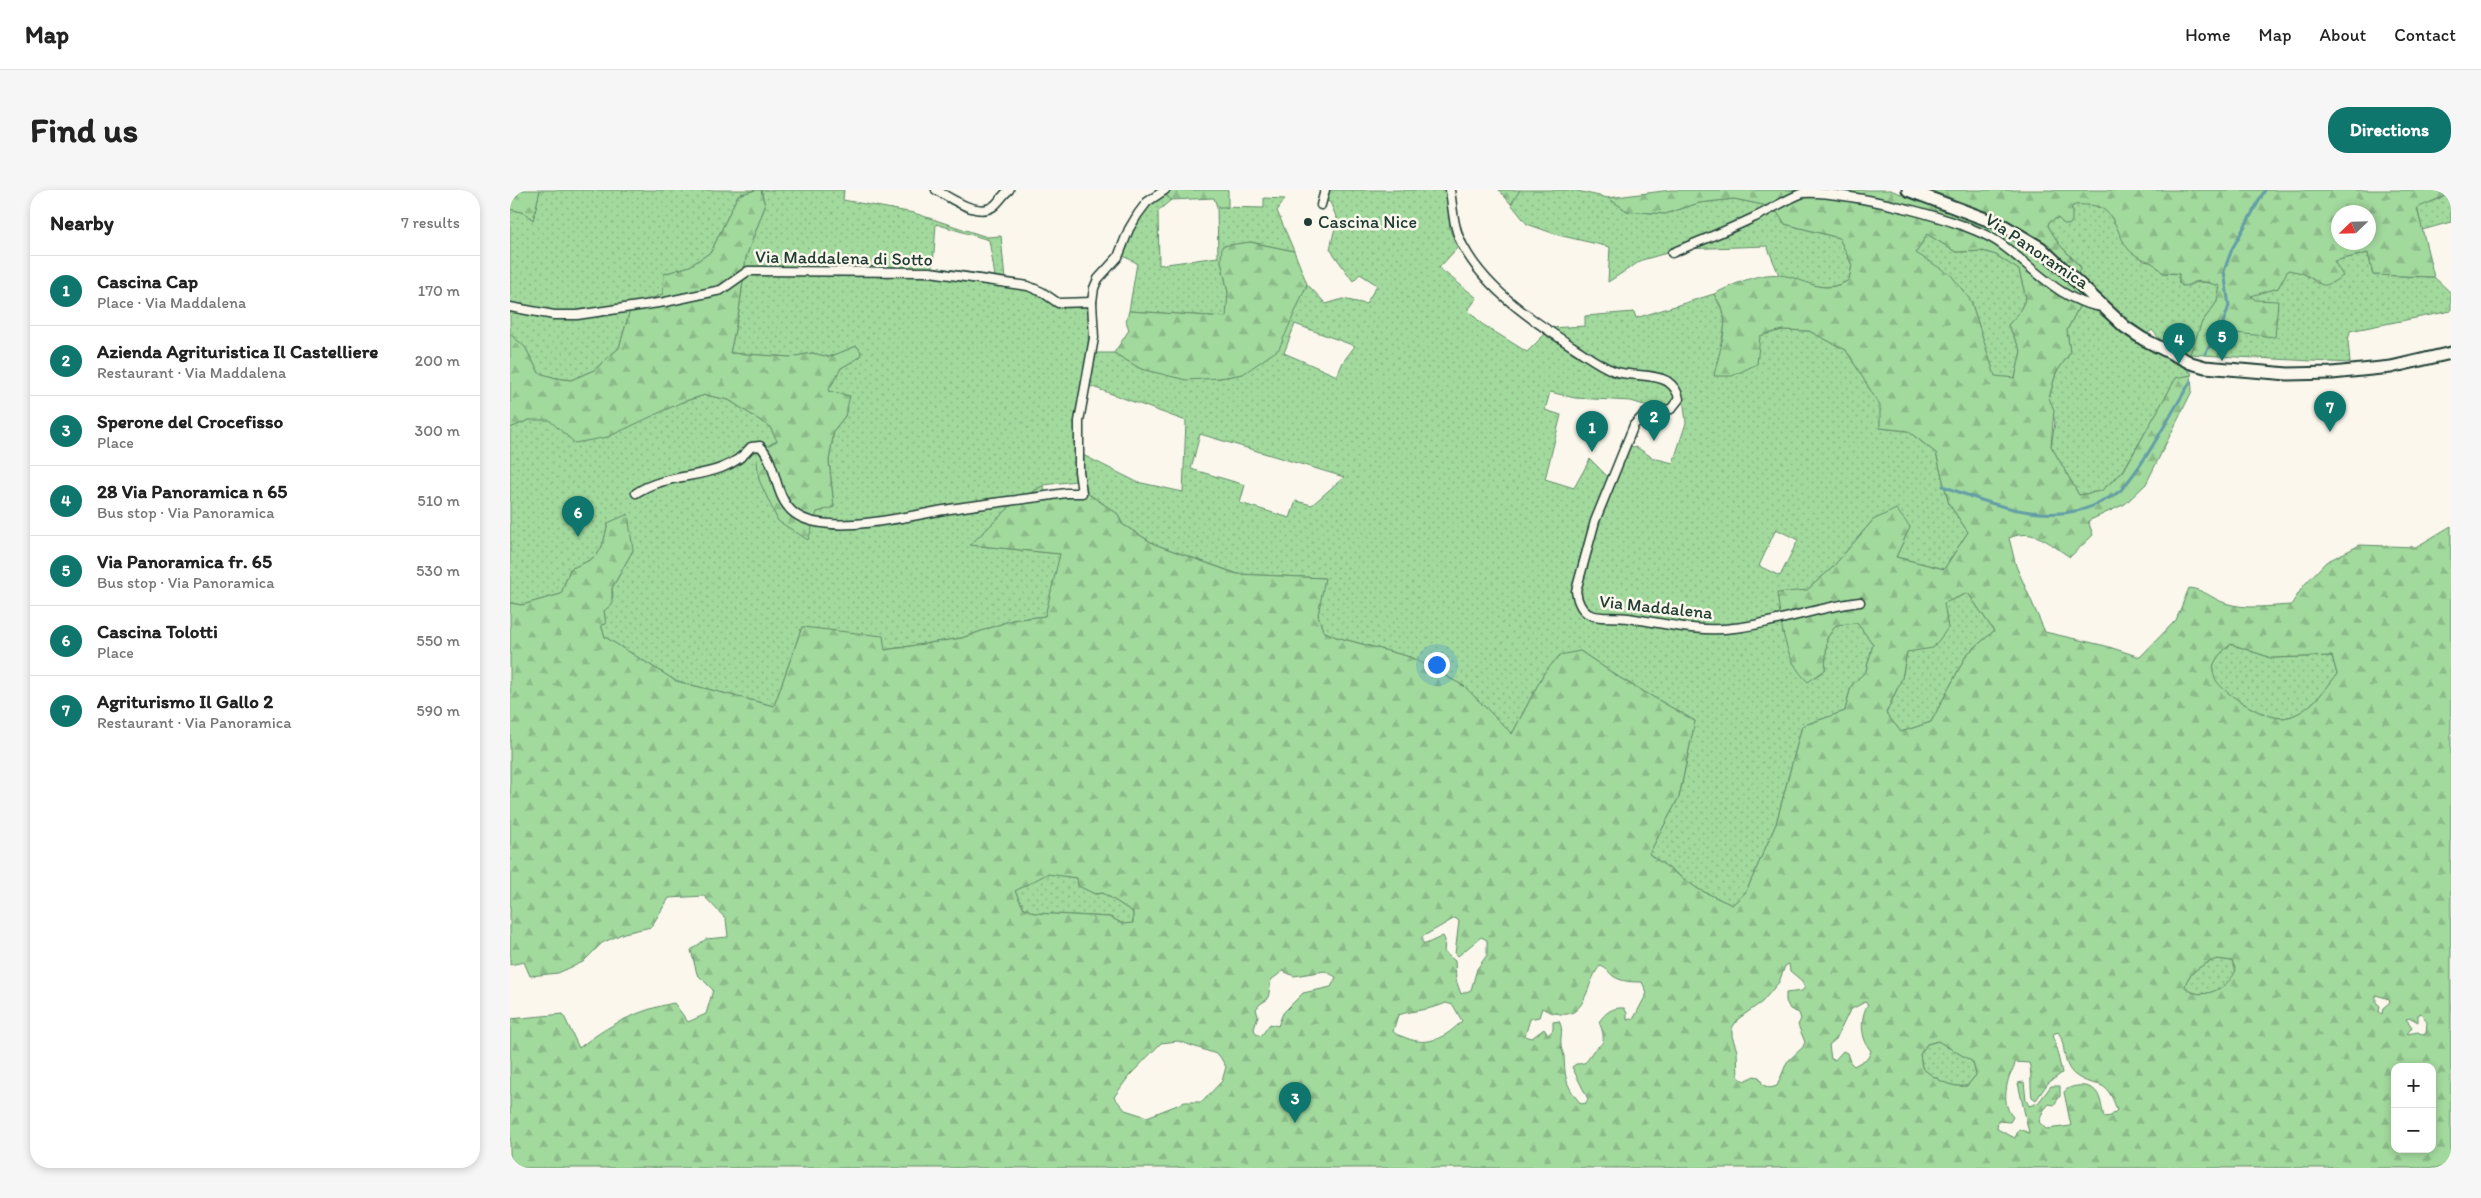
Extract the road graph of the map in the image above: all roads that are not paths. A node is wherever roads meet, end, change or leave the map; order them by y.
1 (936, 190) edge
2 (1009, 190) edge
3 (1165, 190) edge
4 (1325, 190) edge
5 (1450, 190) edge
6 (1908, 190) edge
7 (1321, 205) dead end
8 (1672, 254) dead end
9 (1092, 302) junction
10 (510, 307) edge
11 (2102, 307) junction
12 (2451, 353) edge
13 (636, 493) dead end
14 (1860, 602) dead end

1 - 2 street
3 - 9 street
4 - 7 street
5 - 14 street, Via Maddalena
6 - 11 street, Via Panoramica
8 - 11 street, Via Panoramica
9 - 10 street, Via Maddalena di Sotto
9 - 13 street
11 - 12 street, Via Panoramica

